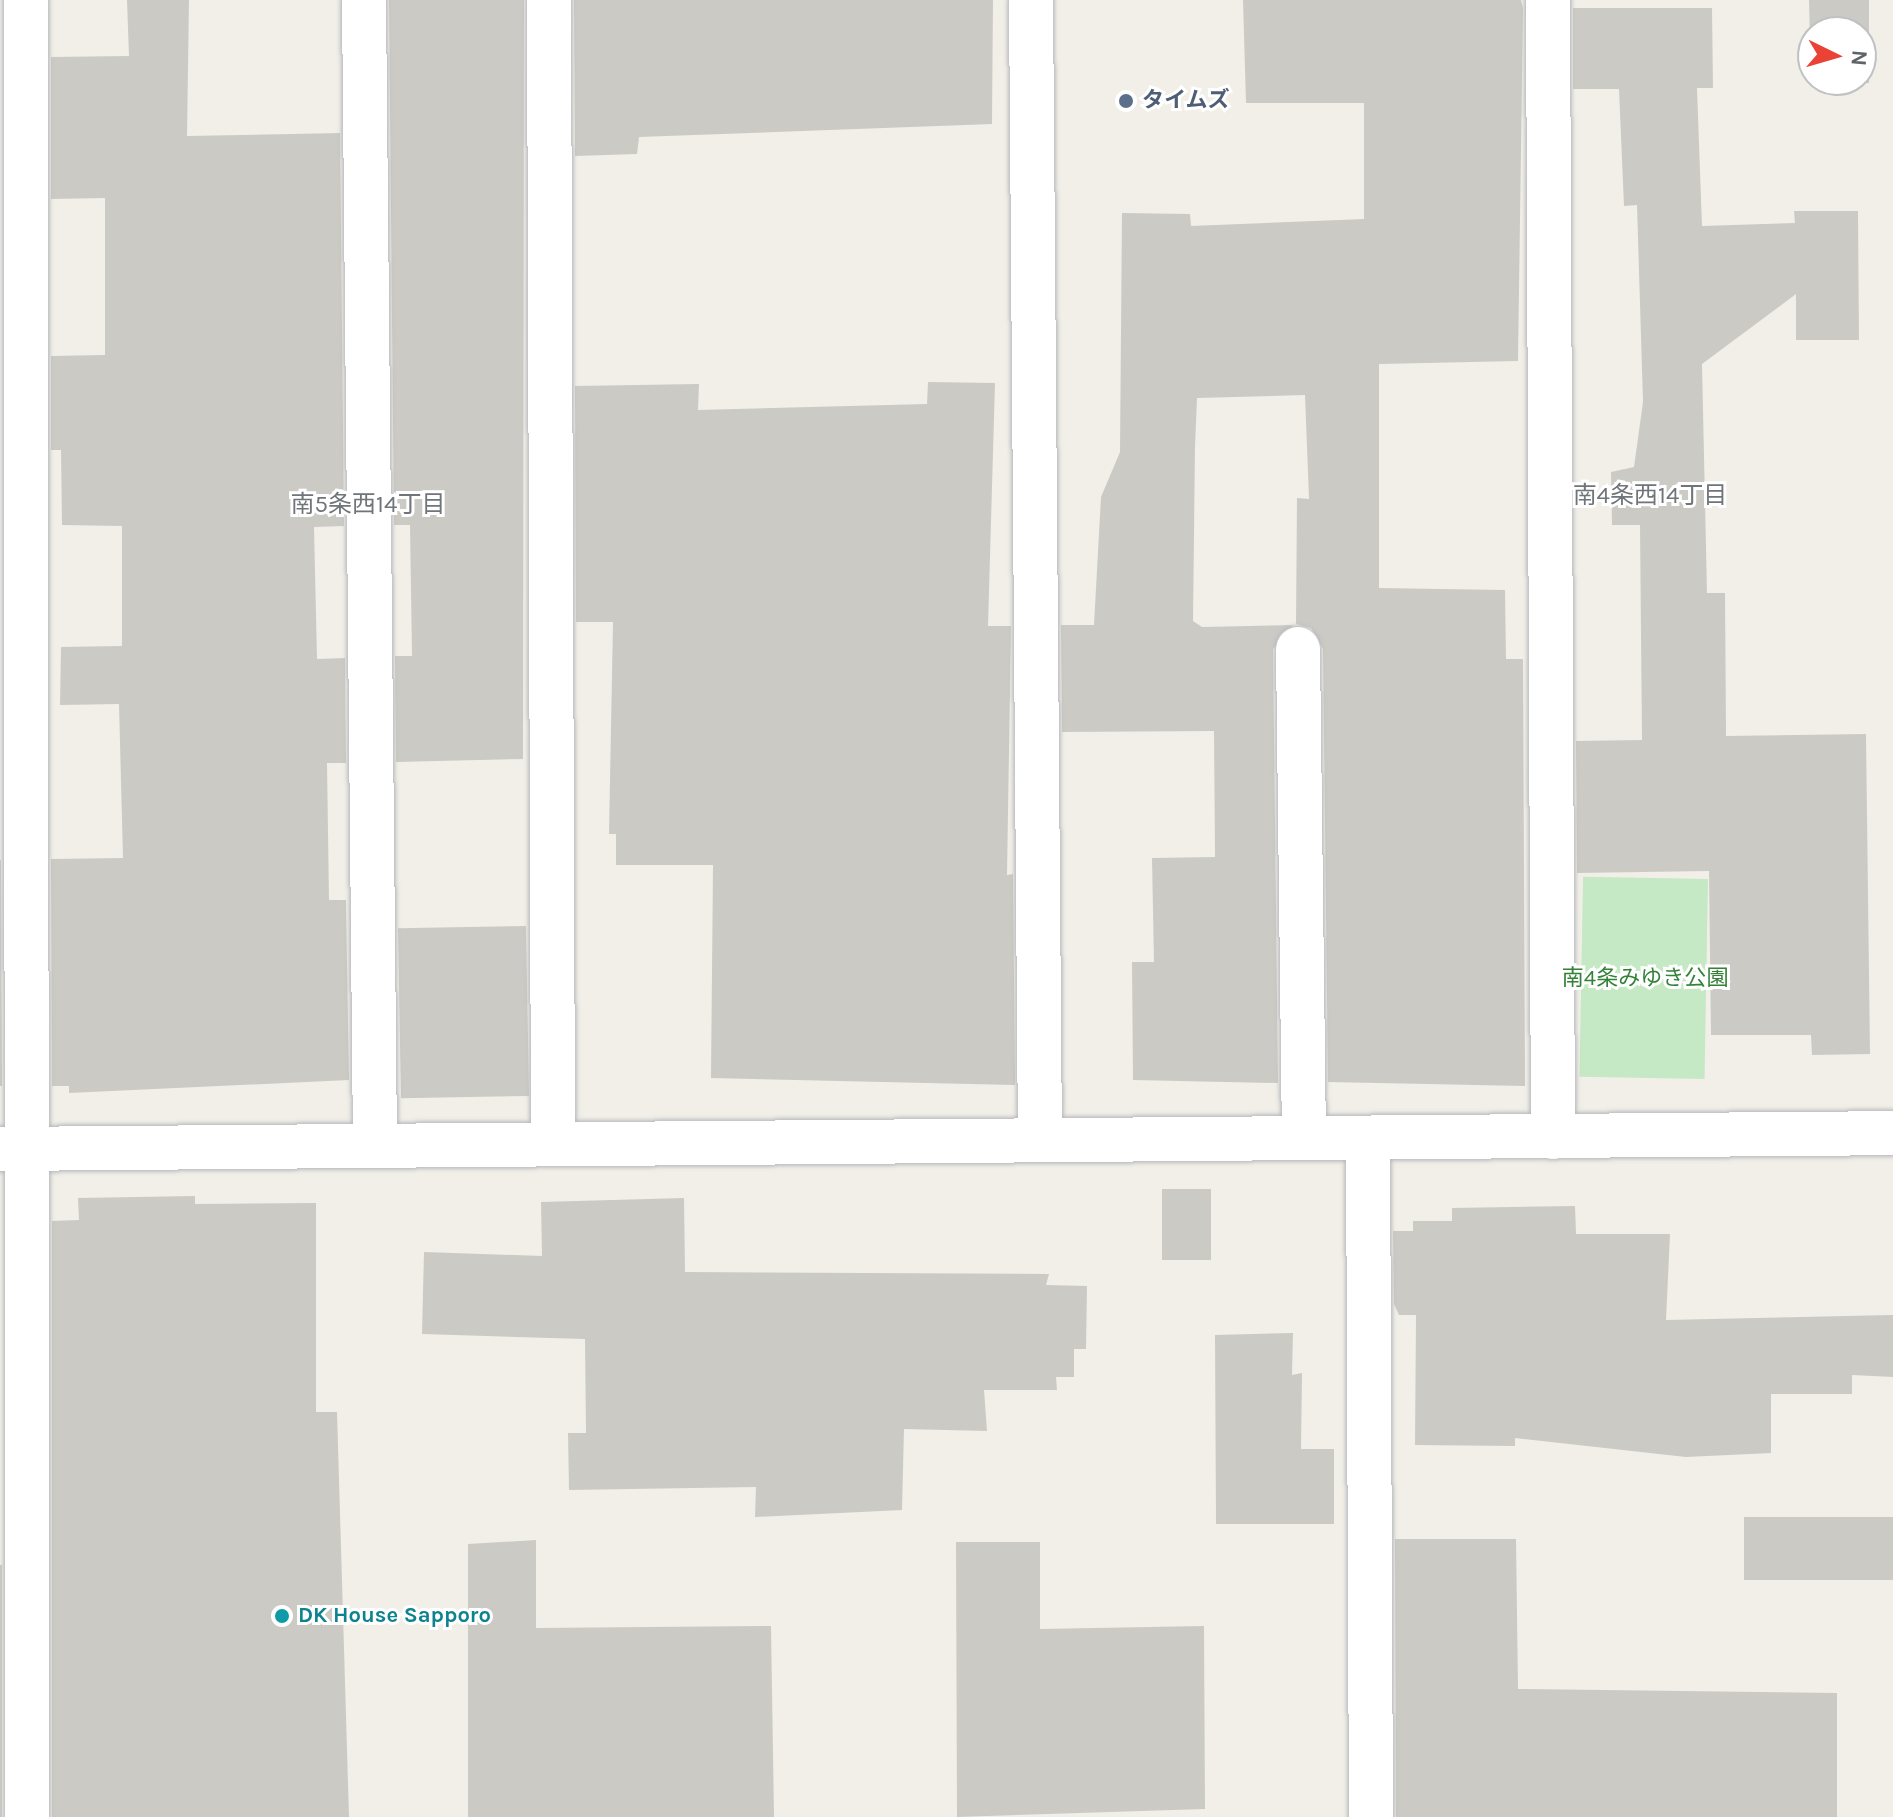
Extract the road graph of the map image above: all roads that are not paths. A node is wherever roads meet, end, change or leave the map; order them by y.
1 (26, 0) edge
2 (364, 0) edge
3 (549, 0) edge
4 (1031, 0) edge
5 (1548, 0) edge
6 (1298, 649) dead end
7 (1893, 1133) edge
8 (1553, 1137) junction
9 (1304, 1138) junction
10 (1368, 1138) junction
11 (1040, 1140) junction
12 (553, 1143) junction
13 (375, 1144) junction
14 (14, 1149) edge
15 (27, 1817) edge
16 (1371, 1817) edge

1 - 14 street
2 - 13 street
3 - 12 street
4 - 11 street
5 - 8 street
6 - 9 street
7 - 8 street
8 - 10 street
9 - 10 street
9 - 11 street
10 - 16 street
11 - 12 street
12 - 13 street
13 - 14 street
14 - 15 street

